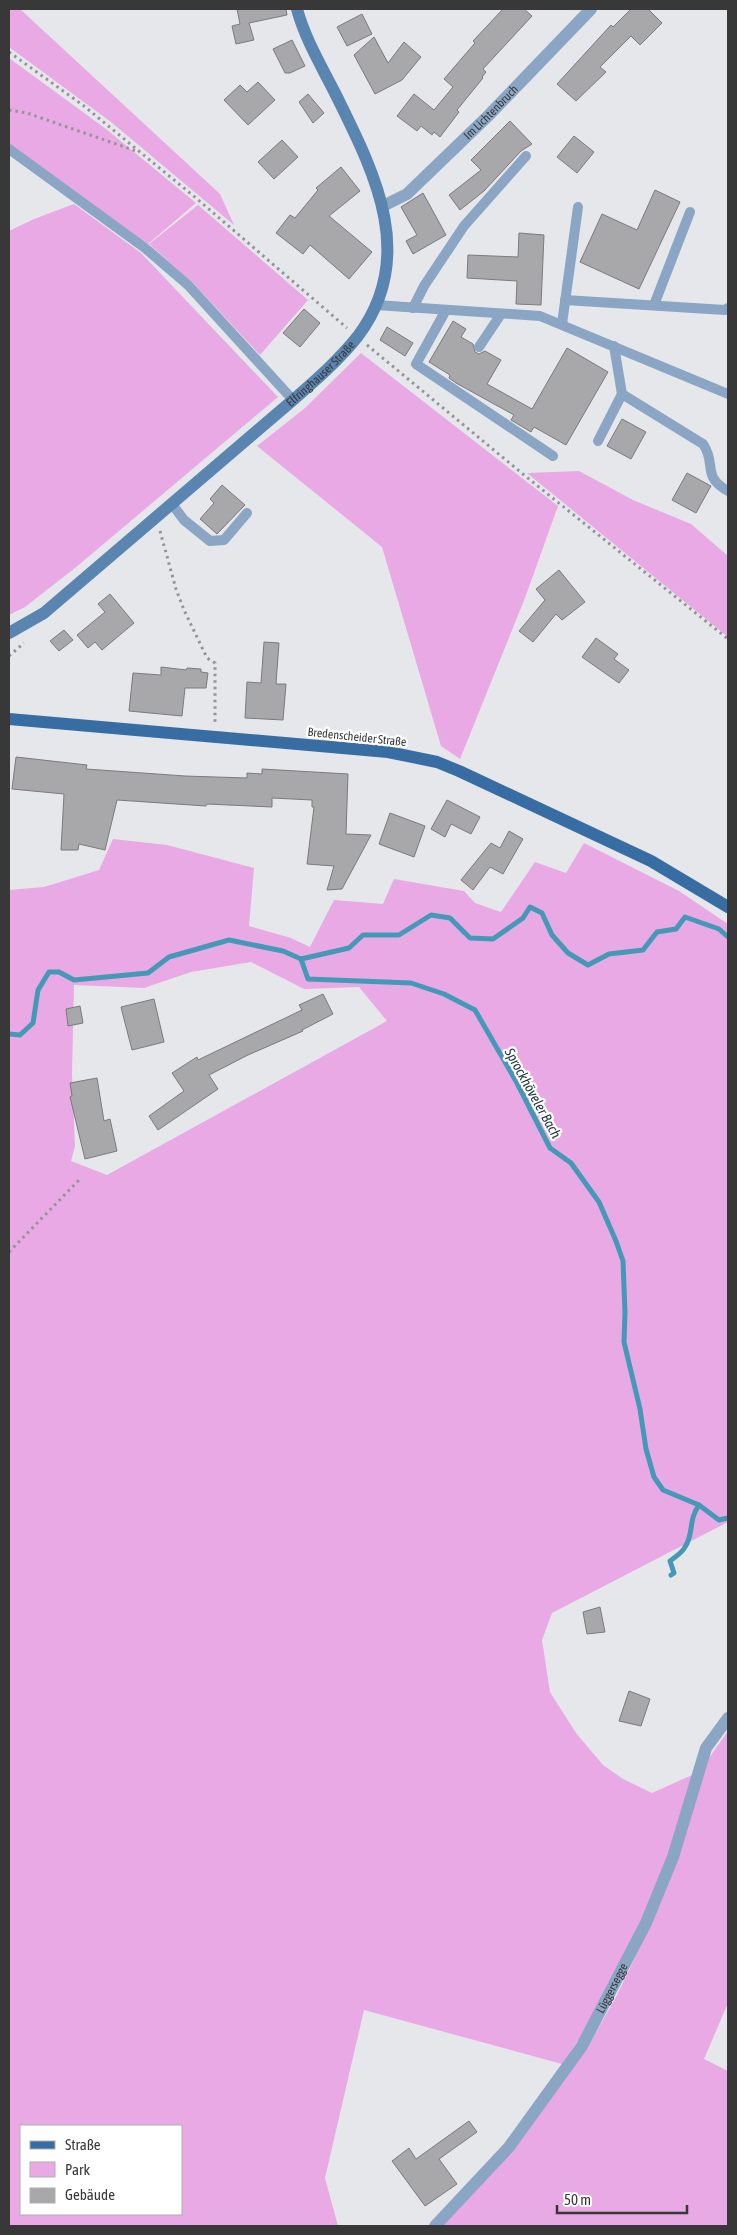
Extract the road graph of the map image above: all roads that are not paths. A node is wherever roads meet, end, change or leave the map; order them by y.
1 (297, 9) edge
2 (591, 9) edge
3 (9, 149) edge
4 (526, 156) dead end
5 (383, 206) junction
6 (578, 207) dead end
7 (690, 212) dead end
8 (565, 300) junction
9 (376, 305) junction
10 (654, 306) junction
11 (413, 308) junction
12 (728, 308) edge
13 (446, 310) junction
14 (501, 314) junction
15 (562, 324) junction
16 (614, 346) junction
17 (479, 347) dead end
18 (622, 394) junction
19 (728, 394) edge
20 (293, 400) junction
21 (598, 441) dead end
22 (553, 456) dead end
23 (728, 491) edge
24 (172, 504) junction
25 (247, 513) dead end
26 (9, 633) edge
27 (9, 719) edge
28 (728, 907) edge
29 (728, 1718) edge
30 (435, 2226) edge

1 - 5 main road, Elfringhauser Straße
2 - 5 street, Im Lichtenbruch
3 - 20 lane
4 - 11 lane
5 - 9 main road, Elfringhauser Straße
6 - 8 lane
7 - 10 lane
8 - 10 lane
8 - 15 lane
9 - 11 lane
9 - 20 main road, Elfringhauser Straße
10 - 12 lane
11 - 13 lane
13 - 14 lane
13 - 22 lane
14 - 15 lane
14 - 17 lane
15 - 16 lane
16 - 18 lane
16 - 19 lane
18 - 21 lane
18 - 23 lane
20 - 24 main road, Elfringhauser Straße
24 - 25 lane
24 - 26 main road, Elfringhauser Straße
27 - 28 main road, Bredenscheider Straße
29 - 30 street, Lüggersegge

